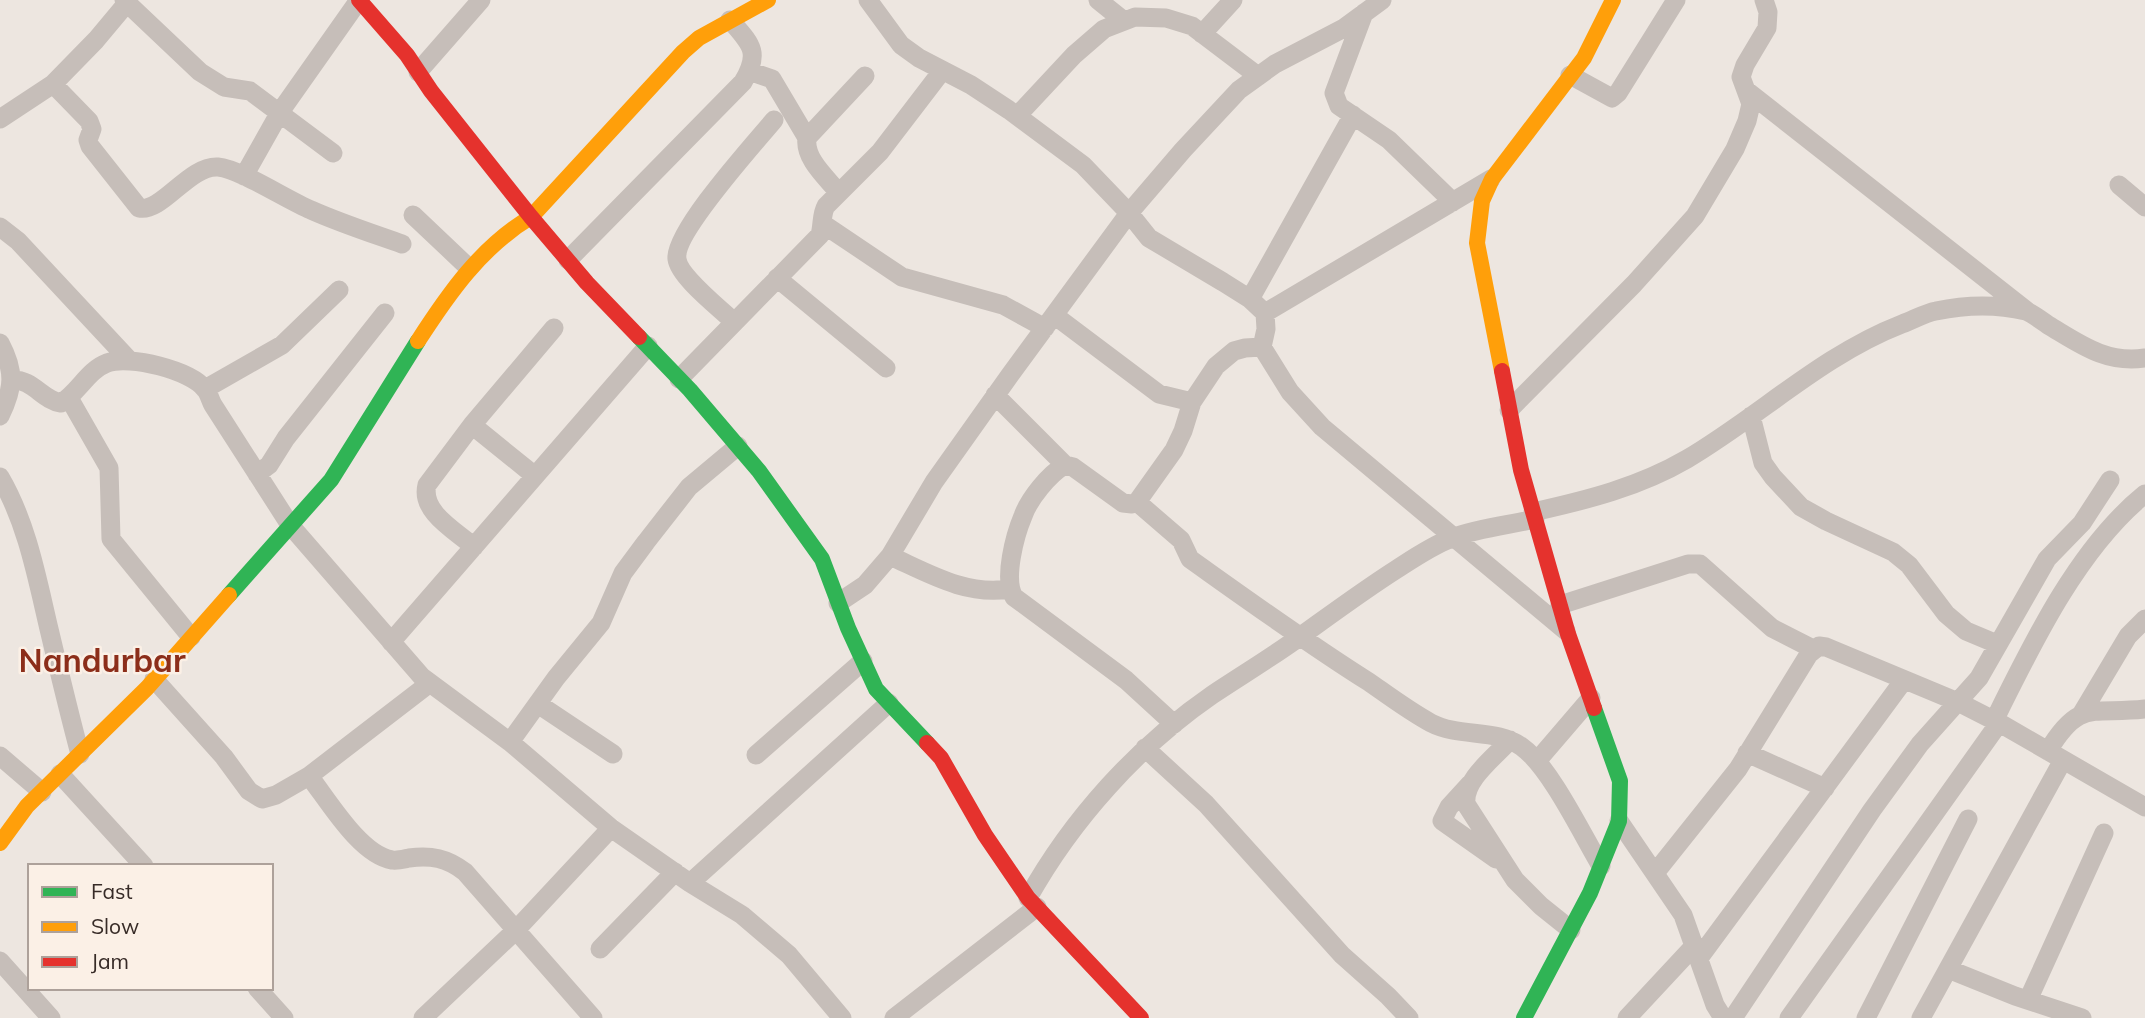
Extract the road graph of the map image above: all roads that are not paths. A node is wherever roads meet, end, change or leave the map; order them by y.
1 (359, 0) edge
2 (481, 0) edge
3 (768, 0) edge
4 (869, 0) edge
5 (1098, 0) edge
6 (1233, 0) edge
7 (1382, 0) edge
8 (1614, 0) edge
9 (1676, 0) edge
10 (1765, 0) edge
11 (125, 2) edge
12 (1365, 12) junction
13 (730, 20) junction
14 (1124, 21) junction
15 (1202, 34) junction
16 (749, 71) junction
17 (942, 71) junction
18 (418, 72) junction
19 (1570, 75) junction
20 (865, 76) dead end
21 (1258, 76) junction
22 (53, 84) junction
23 (1747, 91) junction
24 (280, 112) junction
25 (1353, 114) junction
26 (1017, 116) junction
27 (0, 119) edge
28 (774, 120) dead end
29 (807, 138) junction
30 (333, 153) dead end
31 (244, 176) junction
32 (1492, 179) junction
33 (2119, 185) dead end
34 (839, 193) junction
35 (1453, 202) junction
36 (2145, 207) edge
37 (1129, 213) junction
38 (413, 215) dead end
39 (531, 217) junction
40 (823, 224) junction
41 (0, 227) edge
42 (401, 244) dead end
43 (568, 260) junction
44 (469, 268) junction
45 (777, 278) junction
46 (339, 289) dead end
47 (1250, 299) junction
48 (2028, 312) junction
49 (385, 313) dead end
50 (1265, 313) junction
51 (1049, 321) junction
52 (734, 322) junction
53 (554, 328) dead end
54 (0, 343) edge
55 (648, 346) junction
56 (1262, 347) junction
57 (2145, 358) edge
58 (129, 359) junction
59 (886, 369) dead end
60 (679, 379) junction
61 (12, 380) junction
62 (205, 389) junction
63 (995, 395) junction
64 (69, 398) junction
65 (1192, 402) junction
66 (1509, 410) junction
67 (0, 416) edge
68 (1751, 416) junction
69 (472, 425) junction
70 (738, 446) junction
71 (1065, 466) junction
72 (257, 474) junction
73 (535, 476) junction
74 (0, 477) edge
75 (2110, 480) dead end
76 (2145, 494) edge
77 (5, 500) edge
78 (1137, 502) junction
79 (1534, 516) junction
80 (290, 525) junction
81 (1453, 538) junction
82 (474, 547) junction
83 (890, 556) junction
84 (1009, 589) junction
85 (838, 603) junction
86 (1560, 605) junction
87 (2145, 619) edge
88 (1569, 634) junction
89 (191, 637) junction
90 (1299, 638) junction
91 (391, 642) junction
92 (1997, 644) junction
93 (1813, 649) junction
94 (863, 661) junction
95 (154, 679) junction
96 (1904, 680) junction
97 (429, 682) junction
98 (1591, 698) junction
99 (1958, 702) junction
100 (889, 703) junction
101 (538, 704) junction
102 (2145, 709) edge
103 (2082, 713) junction
104 (1997, 722) junction
105 (1174, 724) junction
106 (1510, 740) junction
107 (510, 742) junction
108 (1145, 748) junction
109 (1747, 753) junction
110 (80, 754) junction
111 (613, 754) dead end
112 (756, 755) dead end
113 (0, 756) edge
114 (2056, 756) junction
115 (1537, 761) junction
116 (60, 774) junction
117 (309, 776) junction
118 (1470, 784) junction
119 (1825, 788) junction
120 (42, 792) junction
121 (2145, 807) edge
122 (1968, 819) dead end
123 (1619, 821) junction
124 (611, 828) junction
125 (2104, 833) dead end
126 (0, 843) edge
127 (142, 864) edge
128 (1505, 866) junction
129 (1601, 866) junction
130 (1655, 873) junction
131 (682, 878) junction
132 (1033, 902) junction
133 (1571, 930) junction
134 (514, 931) junction
135 (600, 949) dead end
136 (1697, 952) junction
137 (0, 961) edge
138 (1948, 969) junction
139 (259, 990) edge
140 (2028, 1000) junction
141 (51, 1018) edge
142 (284, 1018) edge
143 (424, 1018) edge
144 (593, 1018) edge
145 (842, 1018) edge
146 (894, 1018) edge
147 (1141, 1018) edge
148 (1409, 1018) edge
149 (1524, 1018) edge
150 (1628, 1018) edge
151 (1723, 1018) edge
152 (1733, 1018) edge
153 (1789, 1018) edge
154 (1866, 1018) edge
155 (1921, 1018) edge
156 (2082, 1018) edge

1 - 18 street
1 - 24 street
2 - 18 street
3 - 13 street
4 - 17 street
5 - 14 street
6 - 15 street
7 - 12 street
8 - 19 street
9 - 19 street
10 - 23 street
11 - 22 street
11 - 24 street
12 - 21 street
12 - 25 street
13 - 16 street
13 - 39 street
14 - 15 street
14 - 26 street
15 - 21 street
16 - 29 street
16 - 43 street
17 - 26 street
17 - 34 street
18 - 39 street
19 - 32 street
20 - 29 street
21 - 37 street
22 - 27 street
22 - 31 street
23 - 48 street
23 - 66 street
24 - 30 street
24 - 31 street
25 - 35 street
25 - 47 street
26 - 37 street
28 - 52 street
29 - 34 street
31 - 42 street
32 - 35 street
32 - 66 street
33 - 36 street
34 - 40 street
35 - 50 street
37 - 47 street
37 - 51 street
38 - 44 street
39 - 43 street
39 - 44 street
40 - 45 street
40 - 51 street
41 - 58 street
43 - 55 street
44 - 80 street
45 - 52 street
45 - 59 street
46 - 62 street
47 - 50 street
48 - 57 street
48 - 68 street
49 - 72 street
50 - 56 street
51 - 63 street
51 - 65 street
52 - 60 street
53 - 69 street
54 - 61 street
55 - 60 street
55 - 73 street
56 - 65 street
56 - 81 street
58 - 62 street
58 - 64 street
60 - 70 street
61 - 64 street
61 - 67 street
62 - 72 street
63 - 71 street
63 - 83 street
64 - 89 street
65 - 78 street
66 - 79 street
68 - 79 street
68 - 92 street
69 - 73 street
69 - 82 street
70 - 85 street
70 - 101 street
71 - 78 street
71 - 84 street
72 - 80 street
73 - 82 street
74 - 77 street
75 - 92 street
76 - 104 street
77 - 110 street
78 - 90 street
79 - 81 street
79 - 86 street
80 - 89 street
80 - 91 street
81 - 88 street
81 - 90 street
82 - 91 street
83 - 84 street
83 - 85 street
84 - 105 street
85 - 94 street
86 - 88 street
86 - 93 street
87 - 103 street
88 - 98 street
89 - 95 street
90 - 105 street
90 - 106 street
91 - 97 street
92 - 99 street
93 - 96 street
93 - 109 street
94 - 100 street
94 - 112 street
95 - 110 street
95 - 117 street
96 - 99 street
96 - 119 street
97 - 107 street
97 - 117 street
98 - 115 street
98 - 123 street
99 - 104 street
99 - 152 street
100 - 131 street
100 - 132 street
101 - 107 street
101 - 111 street
102 - 103 street
103 - 114 street
104 - 114 street
104 - 153 street
105 - 108 street
106 - 115 street
106 - 118 street
107 - 124 street
108 - 132 street
108 - 148 street
109 - 119 street
109 - 130 street
110 - 116 street
113 - 120 street
114 - 121 street
114 - 138 street
115 - 129 street
116 - 120 street
116 - 127 street
117 - 134 street
118 - 128 street
118 - 128 street
119 - 136 street
120 - 126 street
122 - 154 street
123 - 129 street
123 - 130 street
124 - 131 street
124 - 134 street
125 - 140 street
128 - 133 street
129 - 133 street
130 - 136 street
131 - 135 street
131 - 145 street
132 - 146 street
132 - 147 street
133 - 149 street
134 - 143 street
134 - 144 street
136 - 150 street
136 - 151 street
137 - 141 street
138 - 140 street
138 - 155 street
139 - 142 street
140 - 156 street

